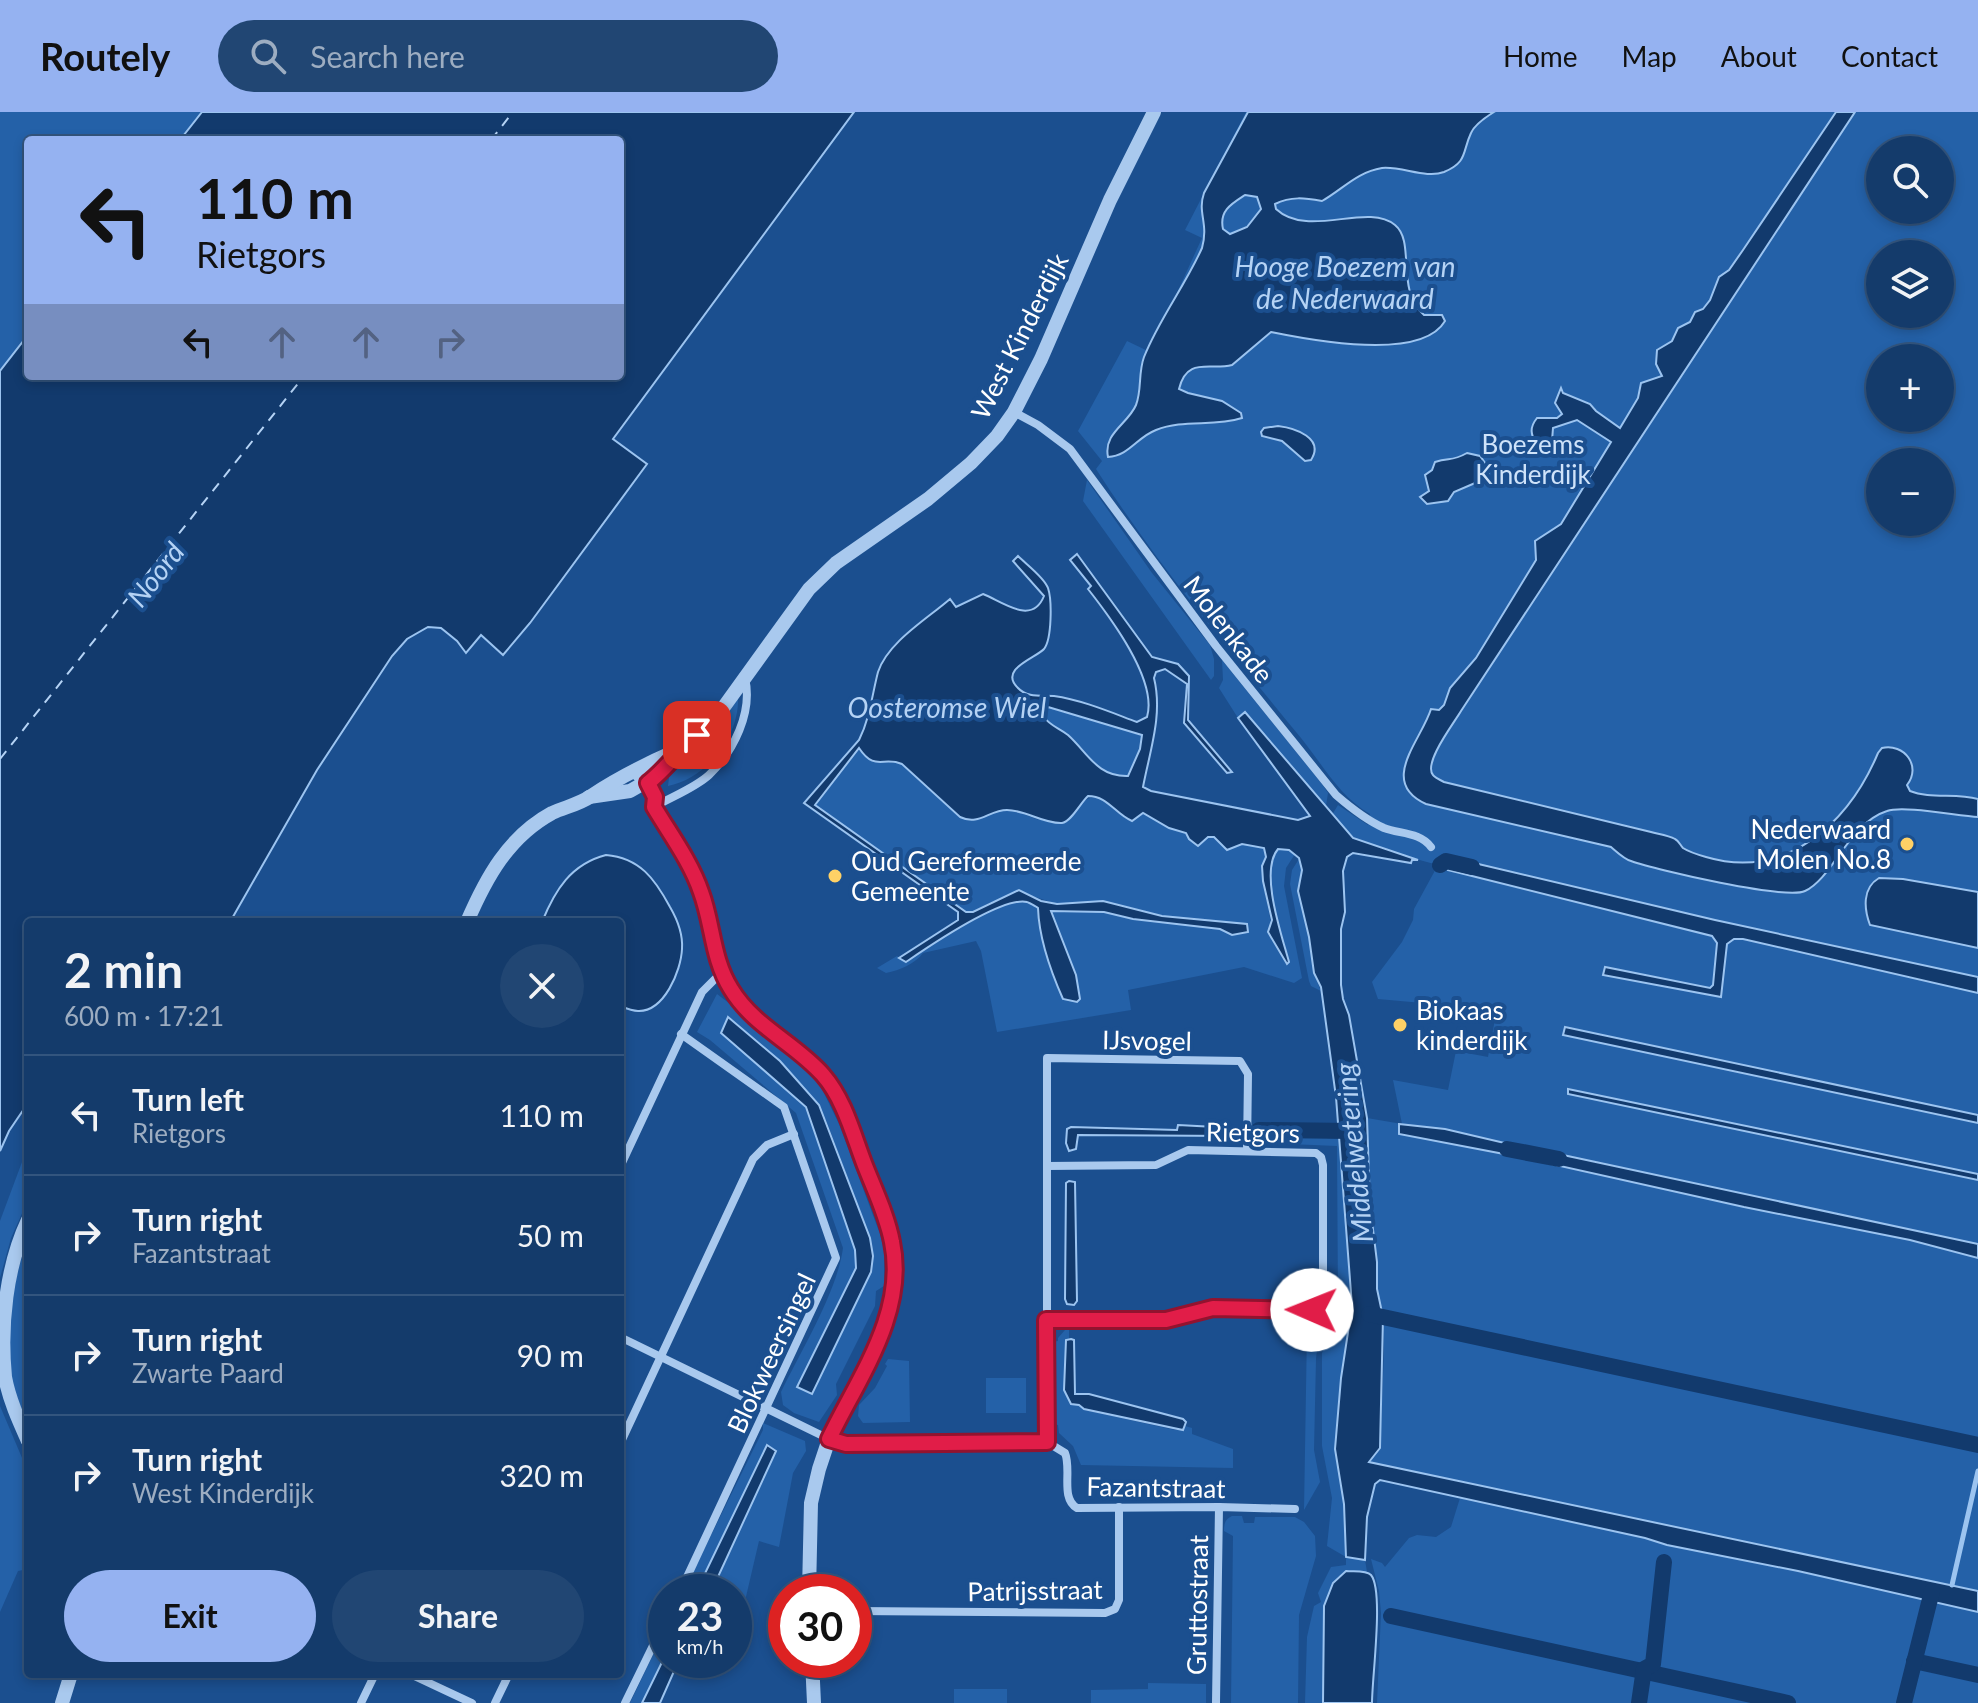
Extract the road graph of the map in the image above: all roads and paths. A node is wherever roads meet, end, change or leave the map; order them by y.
1 (1154, 112) edge
2 (1014, 412) junction
3 (745, 678) junction
4 (679, 750) junction
5 (633, 765) junction
6 (641, 786) junction
7 (589, 797) junction
8 (654, 807) junction
9 (1431, 847) dead end
10 (469, 918) edge
11 (722, 972) junction
12 (681, 1034) junction
13 (794, 1134) junction
14 (1247, 1151) junction
15 (624, 1158) edge
16 (1047, 1166) junction
17 (24, 1229) edge
18 (1046, 1320) junction
19 (624, 1339) edge
20 (662, 1357) junction
21 (768, 1409) junction
22 (24, 1430) edge
23 (624, 1436) edge
24 (829, 1439) junction
25 (1047, 1442) junction
26 (1119, 1507) junction
27 (1219, 1507) junction
28 (1295, 1509) dead end
29 (689, 1574) edge
30 (809, 1574) edge
31 (872, 1611) edge
32 (648, 1656) edge
33 (70, 1678) edge
34 (373, 1678) edge
35 (419, 1678) edge
36 (507, 1678) edge
37 (813, 1678) edge
38 (62, 1703) edge
39 (361, 1703) edge
40 (472, 1703) edge
41 (495, 1703) edge
42 (625, 1703) edge
43 (814, 1703) edge
44 (1216, 1703) edge

1 - 2 street, West Kinderdijk
2 - 3 street, West Kinderdijk
2 - 9 street, Molenkade
3 - 4 street, West Kinderdijk
3 - 8 street
4 - 5 street, West Kinderdijk
4 - 6 street, West Kinderdijk
5 - 6 street
5 - 7 street, West Kinderdijk
6 - 7 street, West Kinderdijk
6 - 8 street
7 - 10 street, West Kinderdijk
8 - 11 street
11 - 12 street
11 - 24 street
12 - 13 street, Blokweersingel
12 - 15 street
13 - 20 street
13 - 21 street, Blokweersingel
14 - 16 street, Rietgors
14 - 16 street, IJsvogel
14 - 18 street, Rietgors
16 - 18 street
17 - 22 street
18 - 25 street
19 - 20 street
20 - 21 street
20 - 23 street
21 - 24 street
21 - 29 street, Blokweersingel
24 - 25 street
24 - 30 street
25 - 26 street, Fazantstraat
26 - 27 street, Fazantstraat
26 - 31 street, Patrijsstraat
27 - 28 street, Fazantstraat
27 - 44 street, Gruttostraat
32 - 42 street
33 - 38 street
34 - 39 street
35 - 40 street
36 - 41 street
37 - 43 street

